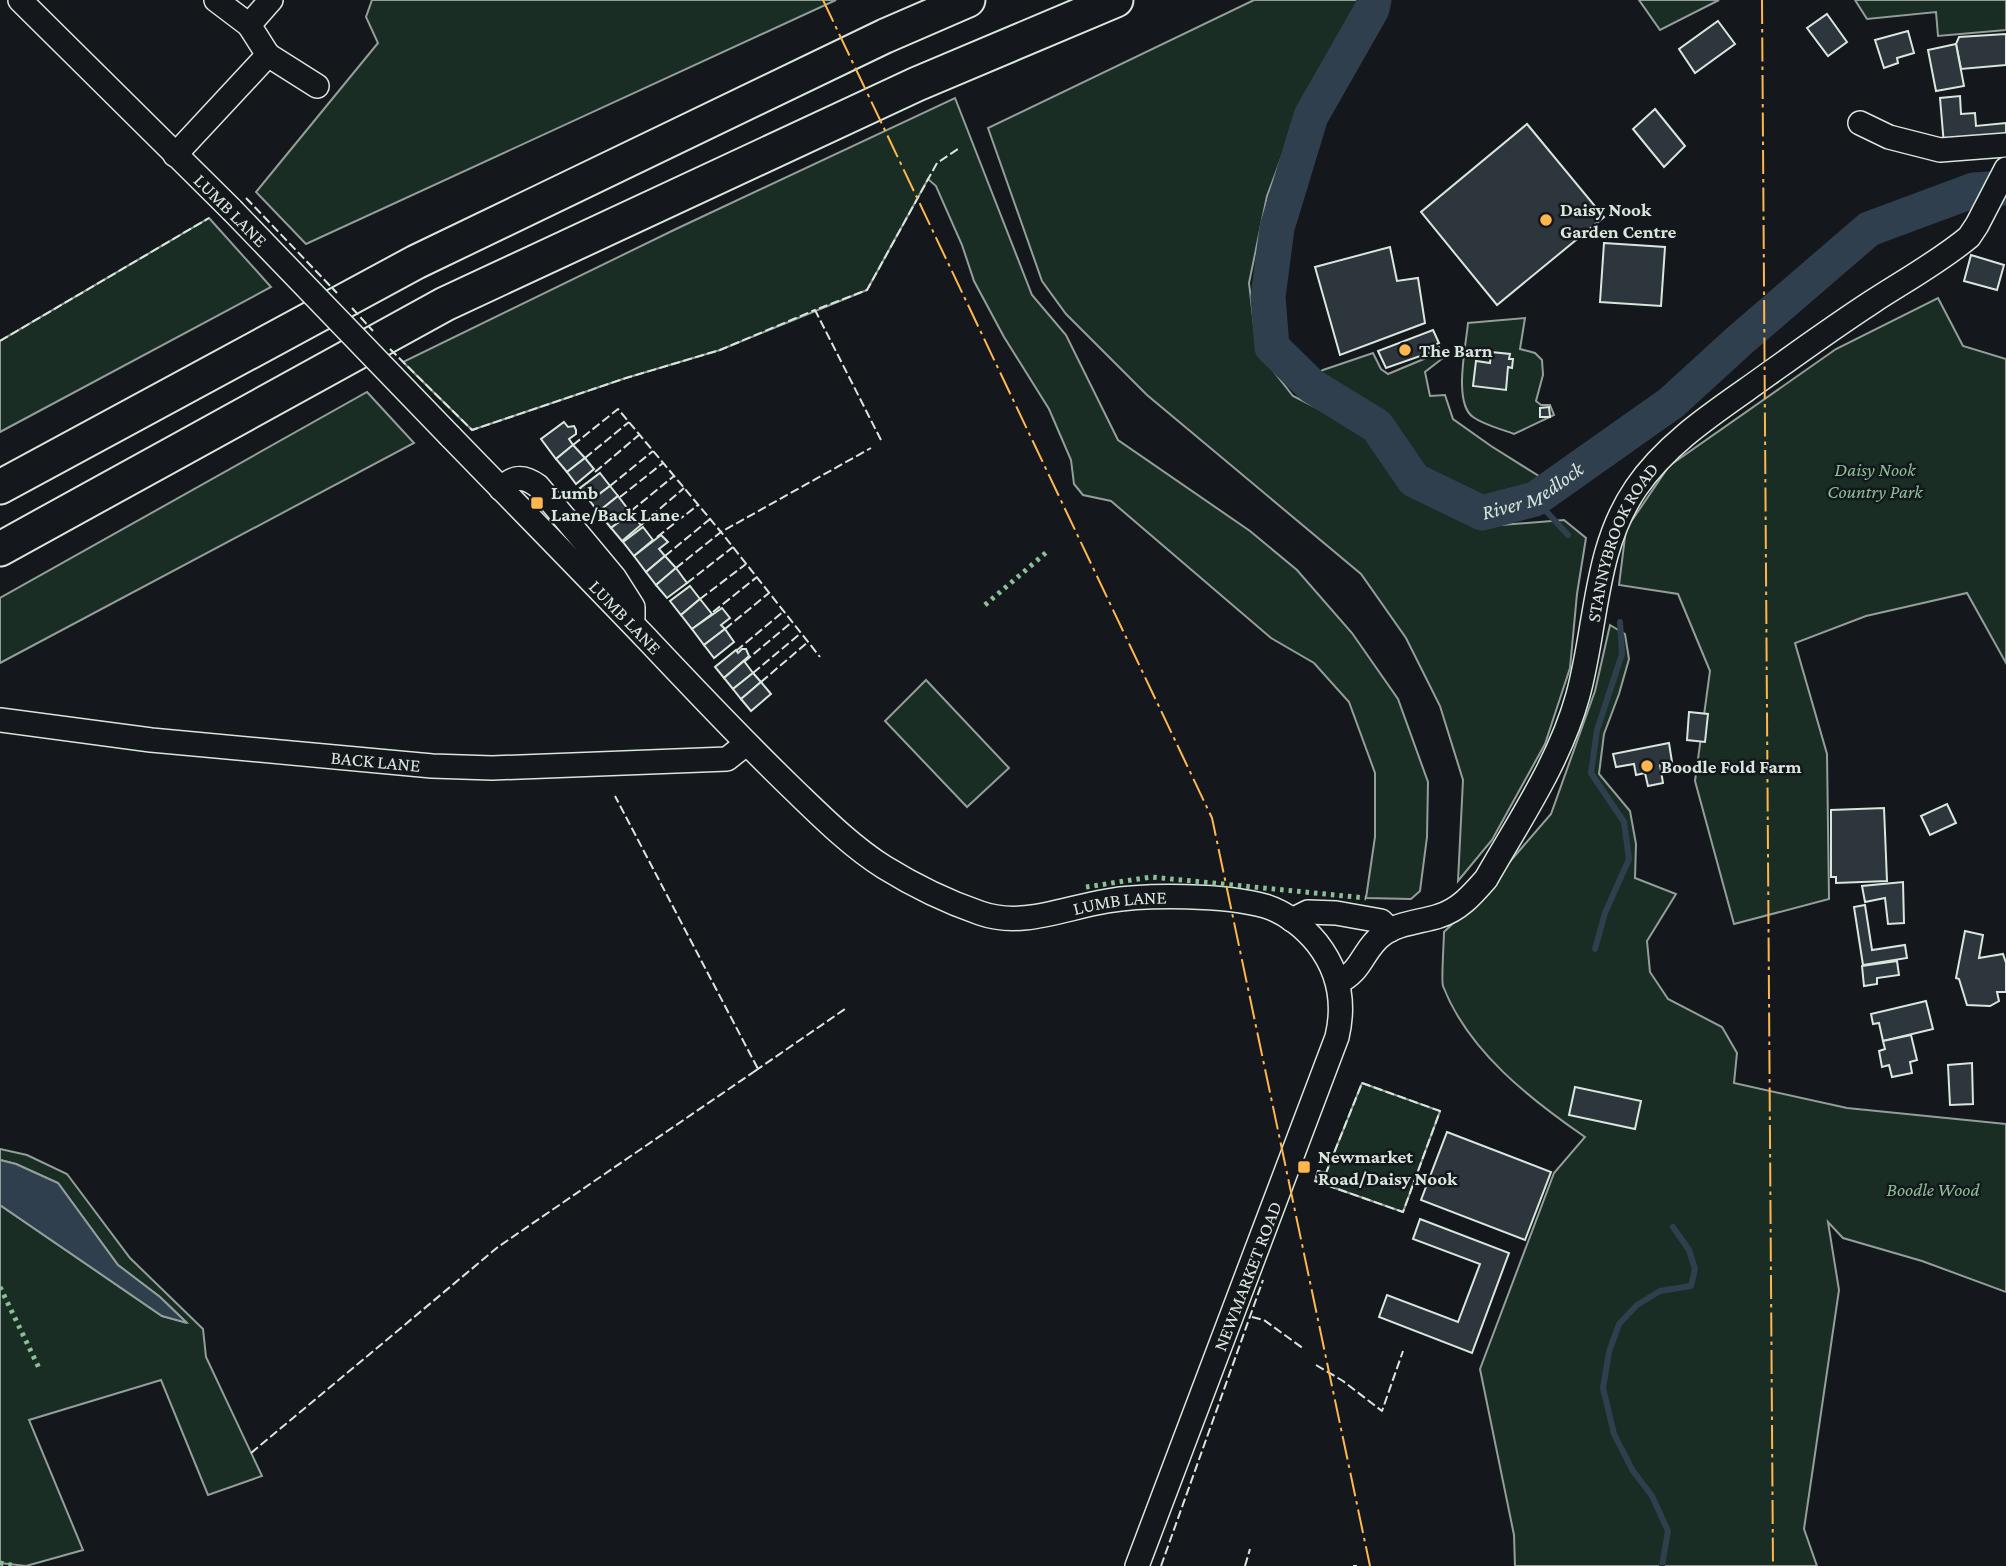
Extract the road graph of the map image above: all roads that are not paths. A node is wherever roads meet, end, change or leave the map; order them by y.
1 (20, 0) edge
2 (216, 0) edge
3 (271, 0) edge
4 (968, 0) edge
5 (1115, 0) edge
6 (249, 25) junction
7 (268, 55) junction
8 (317, 86) dead end
9 (1860, 123) dead end
10 (2006, 145) edge
11 (175, 155) junction
12 (2006, 169) edge
13 (0, 487) edge
14 (0, 549) edge
15 (0, 720) edge
16 (746, 744) junction
17 (1292, 919) junction
18 (1390, 930) junction
19 (1338, 982) junction
20 (1137, 1566) edge

1 - 11 street, LUMB LANE
2 - 6 street
3 - 6 street
4 - 13 highway
5 - 14 highway
6 - 7 street
7 - 8 street
7 - 11 street
9 - 10 street
11 - 16 street, LUMB LANE, bridge
12 - 18 street, STANNYBROOK ROAD
15 - 16 street, BACK LANE
16 - 17 street, LUMB LANE
17 - 18 street
17 - 19 street, LUMB LANE
18 - 19 street
19 - 20 street, NEWMARKET ROAD

